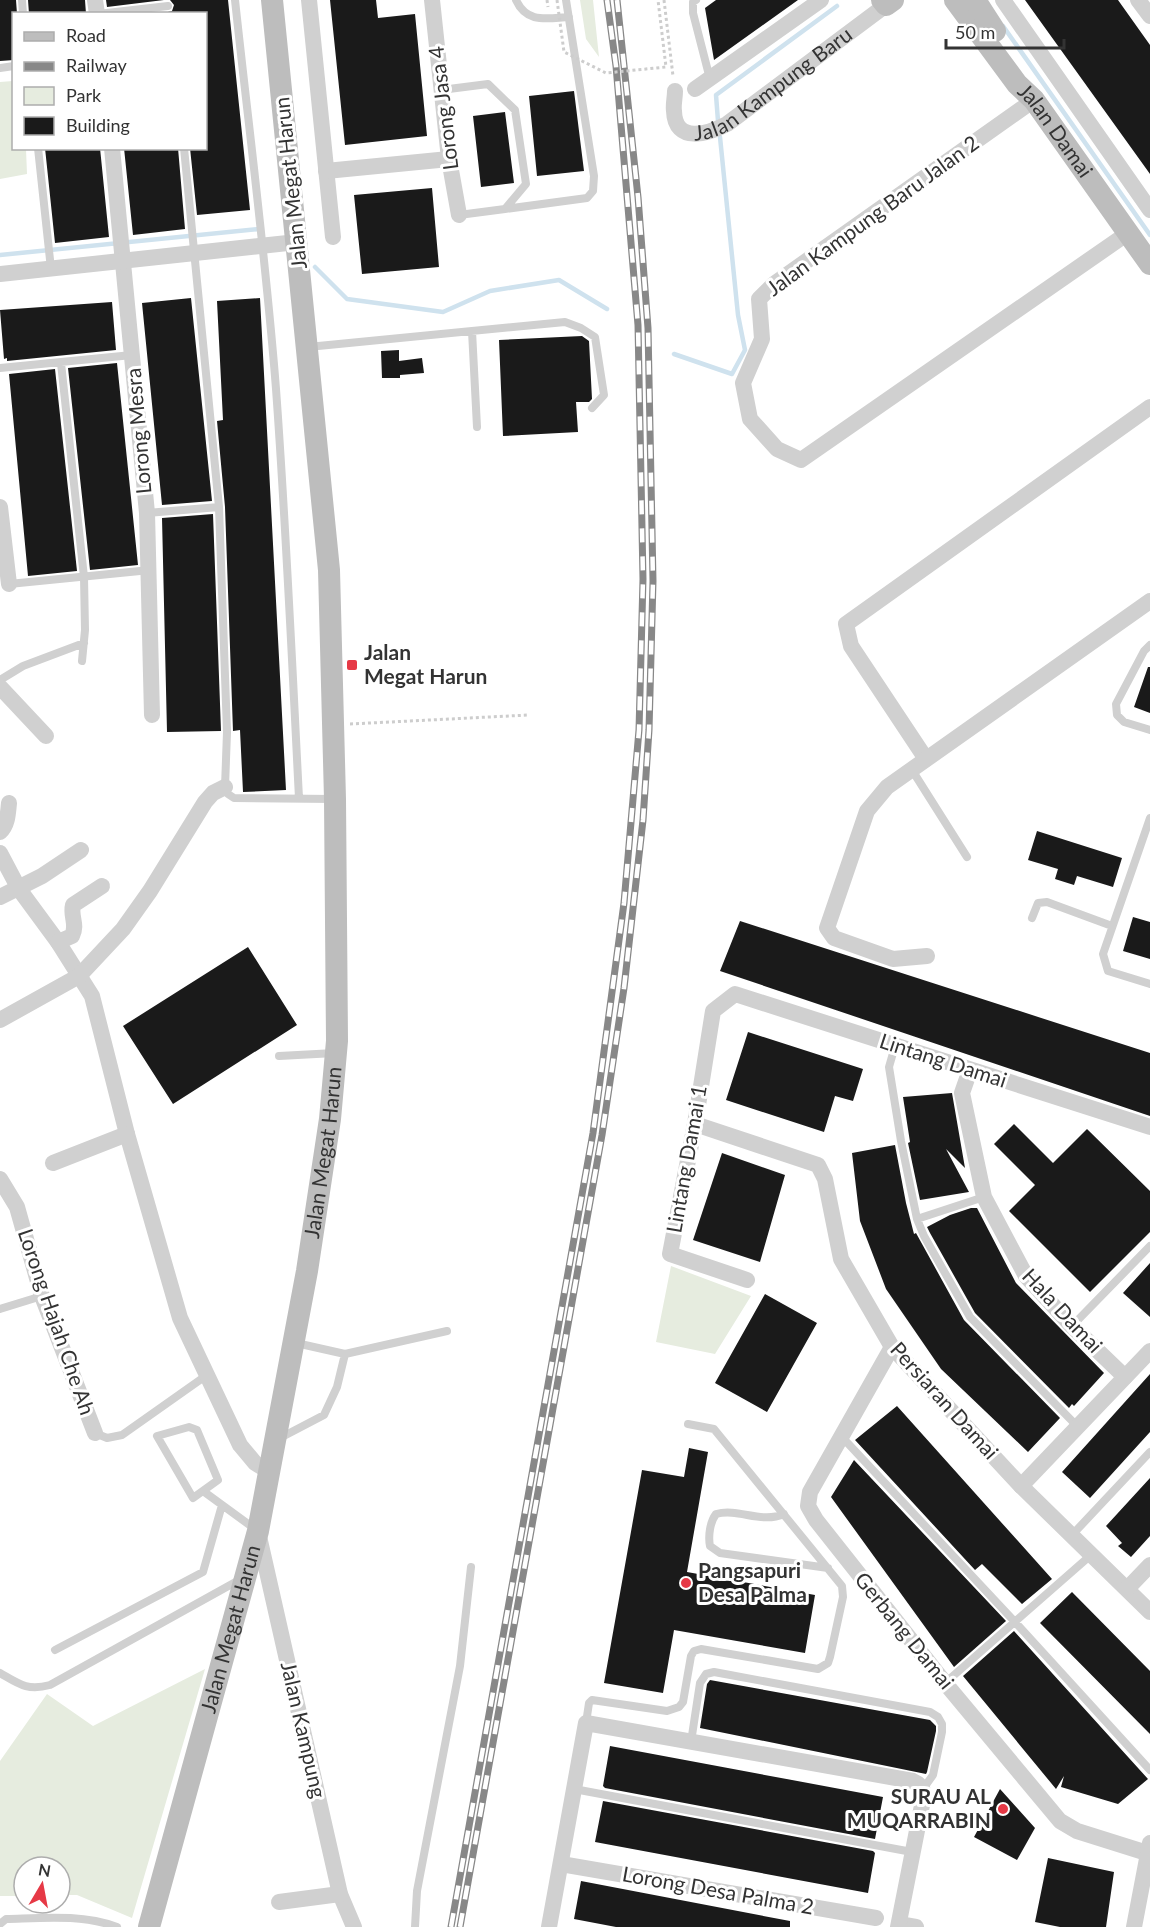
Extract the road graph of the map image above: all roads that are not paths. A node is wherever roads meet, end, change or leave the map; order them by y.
1 (235, 0) edge
2 (272, 0) edge
3 (309, 0) edge
4 (432, 0) edge
5 (516, 0) edge
6 (566, 0) edge
7 (696, 0) edge
8 (821, 0) edge
9 (955, 0) edge
10 (975, 0) edge
11 (1003, 0) edge
12 (887, 2) edge
13 (168, 7) edge
14 (117, 12) edge
15 (568, 17) junction
16 (710, 79) junction
17 (695, 89) dead end
18 (441, 90) junction
19 (675, 91) road end
20 (1034, 100) junction
21 (38, 150) edge
22 (112, 150) edge
23 (184, 150) edge
24 (449, 159) junction
25 (326, 171) junction
26 (505, 209) junction
27 (1150, 210) edge
28 (459, 215) joint
29 (1128, 233) junction
30 (333, 237) dead end
31 (297, 242) junction
32 (194, 246) junction
33 (262, 246) junction
34 (122, 255) junction
35 (50, 262) junction
36 (1150, 264) edge
37 (0, 274) edge
38 (472, 331) junction
39 (308, 347) junction
40 (132, 356) junction
41 (62, 363) junction
42 (0, 369) edge
43 (1150, 407) edge
44 (592, 408) dead end
45 (477, 427) dead end
46 (0, 507) edge
47 (219, 507) junction
48 (147, 513) junction
49 (150, 570) junction
50 (84, 577) junction
51 (9, 584) joint
52 (1150, 601) edge
53 (84, 643) junction
54 (1147, 648) edge
55 (1150, 658) edge
56 (82, 661) dead end
57 (0, 680) edge
58 (0, 687) edge
59 (152, 715) dead end
60 (1150, 730) edge
61 (46, 736) dead end
62 (926, 759) junction
63 (912, 770) junction
64 (225, 787) junction
65 (299, 798) junction
66 (335, 800) junction
67 (9, 803) dead end
68 (1150, 818) edge
69 (0, 832) edge
70 (81, 850) dead end
71 (0, 853) edge
72 (967, 857) dead end
73 (102, 886) dead end
74 (19, 889) junction
75 (0, 897) edge
76 (1032, 918) dead end
77 (1113, 927) junction
78 (58, 942) junction
79 (927, 956) dead end
80 (79, 976) junction
81 (1150, 984) edge
82 (735, 994) joint
83 (0, 1020) edge
84 (895, 1046) junction
85 (336, 1053) junction
86 (279, 1056) dead end
87 (970, 1070) junction
88 (695, 1124) junction
89 (1150, 1127) edge
90 (127, 1134) junction
91 (53, 1163) dead end
92 (0, 1179) edge
93 (984, 1197) junction
94 (917, 1219) junction
95 (1150, 1246) edge
96 (747, 1280) dead end
97 (42, 1296) junction
98 (0, 1309) edge
99 (1072, 1326) junction
100 (447, 1331) dead end
101 (294, 1342) junction
102 (892, 1347) junction
103 (1150, 1351) edge
104 (345, 1354) junction
105 (207, 1375) junction
106 (1125, 1377) junction
107 (688, 1424) dead end
108 (1078, 1427) junction
109 (95, 1433) joint
110 (841, 1436) junction
111 (276, 1440) junction
112 (1150, 1452) edge
113 (270, 1472) junction
114 (1022, 1486) junction
115 (203, 1491) junction
116 (222, 1504) junction
117 (784, 1514) junction
118 (258, 1531) junction
119 (1072, 1536) junction
120 (1091, 1555) junction
121 (1150, 1565) edge
122 (471, 1567) dead end
123 (828, 1568) junction
124 (246, 1577) junction
125 (1127, 1590) junction
126 (1150, 1612) edge
127 (1015, 1622) junction
128 (55, 1650) dead end
129 (0, 1673) edge
130 (945, 1683) junction
131 (586, 1723) junction
132 (691, 1742) junction
133 (1150, 1770) edge
134 (918, 1785) junction
135 (574, 1789) junction
136 (1148, 1847) edge
137 (912, 1852) junction
138 (561, 1864) junction
139 (340, 1894) junction
140 (279, 1902) dead end
141 (876, 1918) dead end
142 (0, 1924) edge
143 (898, 1925) edge
144 (117, 1927) edge
145 (149, 1927) edge
146 (354, 1927) edge
147 (415, 1927) edge
148 (549, 1927) edge
149 (916, 1927) edge
150 (1134, 1927) edge

1 - 33 lane
2 - 31 street, Jalan Megat Harun
3 - 25 street, Jalan Megat Harun
4 - 18 street, Lorong Jasa 4
5 - 15 lane
6 - 15 lane
7 - 16 lane
8 - 16 street
9 - 20 street, Jalan Damai
10 - 20 street
11 - 27 street
12 - 19 street, Jalan Kampung Baru
13 - 14 lane
15 - 26 lane
16 - 17 street
18 - 24 street, Lorong Jasa 4
18 - 26 lane
20 - 29 street, Jalan Damai
20 - 29 street, Jalan Kampung Baru Jalan 2
21 - 35 lane
22 - 34 street, Lorong Mesra
23 - 32 lane
24 - 25 street
24 - 28 street, Lorong Jasa 4
25 - 30 street, Jalan Megat Harun
26 - 28 lane
29 - 36 street, Jalan Damai
31 - 33 street
31 - 39 street, Jalan Megat Harun
32 - 33 street
32 - 34 street
32 - 47 lane
33 - 65 lane
34 - 35 street
34 - 40 street, Lorong Mesra
35 - 37 street
38 - 39 lane
38 - 44 lane
38 - 45 lane
39 - 66 street, Jalan Megat Harun
40 - 41 lane
40 - 48 street, Lorong Mesra
41 - 42 lane
41 - 50 lane
43 - 62 street
46 - 51 street
47 - 48 lane
47 - 64 lane
48 - 49 street, Lorong Mesra
49 - 50 lane
49 - 59 street, Lorong Mesra
50 - 51 lane
50 - 53 lane
52 - 62 street
53 - 56 lane
53 - 57 lane
54 - 55 lane
54 - 60 lane
58 - 61 street
62 - 63 street
63 - 72 lane
63 - 79 street
64 - 65 lane
64 - 80 street
65 - 66 lane
66 - 85 street, Jalan Megat Harun
67 - 69 street
68 - 77 lane
70 - 74 street
71 - 74 street
73 - 78 street
74 - 75 street
74 - 78 street
76 - 77 lane
77 - 81 lane
78 - 80 street
80 - 83 street
80 - 90 street
82 - 84 street, Lintang Damai
82 - 88 street, Lintang Damai 1
84 - 87 street, Lintang Damai
84 - 94 lane
85 - 86 lane
85 - 101 street, Jalan Megat Harun
87 - 89 street, Lintang Damai
87 - 93 street, Hala Damai
88 - 96 street, Lintang Damai 1
88 - 102 street, Persiaran Damai
90 - 91 street
90 - 105 street
92 - 97 street, Lorong Hajah Che Ah
93 - 94 lane
93 - 99 street, Hala Damai
94 - 108 lane
95 - 99 lane
97 - 98 lane
97 - 109 street, Lorong Hajah Che Ah
99 - 106 street, Hala Damai
100 - 104 lane
101 - 104 lane
101 - 111 street, Jalan Megat Harun
102 - 110 street, Gerbang Damai
102 - 114 street, Persiaran Damai
103 - 106 street
104 - 111 lane
105 - 109 lane
105 - 113 street
106 - 108 street
107 - 117 lane
108 - 114 street
110 - 127 lane
110 - 130 street, Gerbang Damai
111 - 113 street, Jalan Megat Harun
112 - 119 lane
113 - 118 street, Jalan Megat Harun
114 - 119 street, Persiaran Damai
115 - 115 lane
115 - 116 lane
116 - 118 lane
116 - 128 lane
117 - 123 lane
117 - 123 lane
118 - 124 street, Jalan Megat Harun
118 - 139 street, Jalan Kampung
119 - 120 street, Persiaran Damai
120 - 125 street, Persiaran Damai
120 - 127 lane
121 - 125 street
122 - 147 lane
123 - 131 lane
124 - 129 lane
124 - 145 street, Jalan Megat Harun
125 - 126 street, Persiaran Damai
127 - 130 lane
127 - 133 lane
130 - 136 street, Gerbang Damai
131 - 132 street
131 - 135 street
132 - 134 street
132 - 134 lane
134 - 137 street
135 - 137 lane
135 - 138 street
136 - 150 street
137 - 143 street
138 - 141 street, Lorong Desa Palma 2
138 - 148 street
139 - 140 street
139 - 146 street, Jalan Kampung
142 - 144 lane
143 - 149 street

